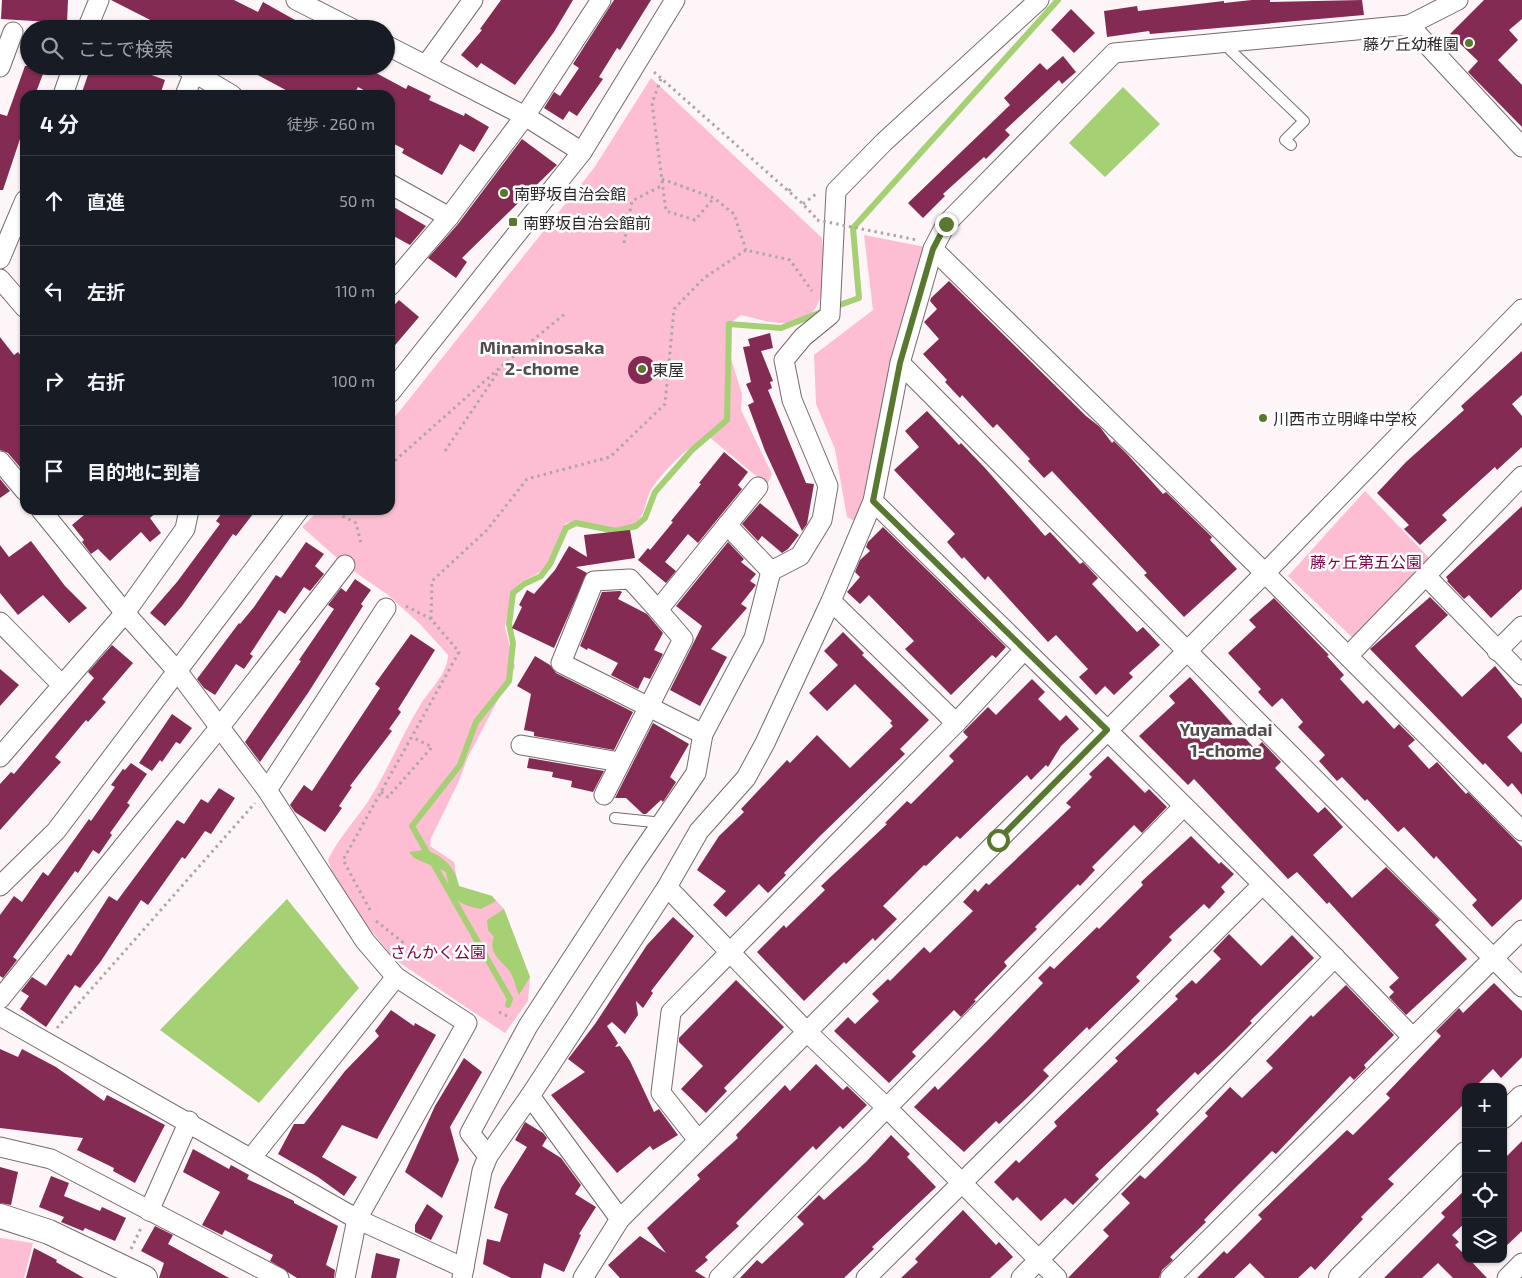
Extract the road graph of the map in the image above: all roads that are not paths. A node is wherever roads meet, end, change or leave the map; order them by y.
1 (100, 0) edge
2 (296, 0) edge
3 (473, 0) edge
4 (601, 0) edge
5 (675, 0) edge
6 (1039, 0) edge
7 (1458, 0) edge
8 (91, 20) edge
9 (335, 20) edge
10 (1409, 25) junction
11 (14, 32) edge
12 (1224, 43) junction
13 (395, 50) edge
14 (426, 65) junction
15 (0, 67) edge
16 (70, 75) edge
17 (187, 75) edge
18 (197, 75) edge
19 (65, 90) edge
20 (186, 90) edge
21 (223, 90) edge
22 (525, 116) junction
23 (1290, 145) dead end
24 (1522, 147) edge
25 (582, 152) junction
26 (395, 187) edge
27 (20, 212) edge
28 (449, 217) junction
29 (925, 244) junction
30 (0, 259) edge
31 (0, 279) edge
32 (395, 280) edge
33 (20, 302) edge
34 (1522, 309) edge
35 (900, 363) junction
36 (395, 387) edge
37 (0, 461) edge
38 (1522, 476) edge
39 (20, 485) edge
40 (758, 487) dead end
41 (873, 501) junction
42 (45, 515) edge
43 (188, 515) edge
44 (295, 515) edge
45 (727, 525) junction
46 (345, 565) dead end
47 (772, 571) junction
48 (1265, 574) junction
49 (1426, 576) junction
50 (831, 602) junction
51 (392, 605) road end
52 (658, 610) junction
53 (125, 613) junction
54 (0, 622) edge
55 (1522, 626) edge
56 (1024, 650) junction
57 (1186, 651) junction
58 (1498, 651) junction
59 (1348, 656) junction
60 (178, 672) junction
61 (1522, 674) edge
62 (62, 686) junction
63 (647, 706) junction
64 (956, 723) junction
65 (219, 728) junction
66 (1107, 730) junction
67 (703, 734) junction
68 (521, 745) dead end
69 (0, 757) edge
70 (620, 762) junction
71 (267, 790) junction
72 (604, 795) dead end
73 (1183, 807) junction
74 (615, 818) dead end
75 (663, 823) junction
76 (1522, 831) edge
77 (1262, 885) junction
78 (0, 886) edge
79 (667, 887) junction
80 (1522, 930) edge
81 (731, 953) junction
82 (1335, 957) junction
83 (1493, 959) junction
84 (396, 977) junction
85 (1522, 988) edge
86 (0, 999) edge
87 (0, 1016) edge
88 (807, 1032) junction
89 (1413, 1038) junction
90 (530, 1096) junction
91 (1522, 1098) edge
92 (886, 1107) junction
93 (1507, 1112) edge
94 (189, 1121) junction
95 (698, 1140) junction
96 (0, 1147) edge
97 (486, 1154) junction
98 (252, 1157) junction
99 (1462, 1158) edge
100 (963, 1183) junction
101 (149, 1211) junction
102 (0, 1216) edge
103 (357, 1219) junction
104 (620, 1219) junction
105 (1040, 1260) junction
106 (1522, 1263) edge
107 (463, 1273) edge
108 (145, 1278) edge
109 (279, 1278) edge
110 (346, 1278) edge
111 (583, 1278) edge
112 (719, 1278) edge
113 (866, 1278) edge
114 (1021, 1278) edge
115 (1057, 1278) edge
116 (1170, 1278) edge
117 (1341, 1278) edge
118 (1507, 1278) edge

1 - 8 street
2 - 9 street
3 - 14 street
4 - 22 street
5 - 25 street
6 - 47 street
7 - 10 street
10 - 12 street
10 - 24 street
11 - 15 street
12 - 23 lane
12 - 29 street
13 - 14 street
14 - 22 street
16 - 19 street
17 - 20 street
18 - 21 street
22 - 25 street
22 - 28 street
25 - 36 street
26 - 28 street
27 - 30 street
28 - 32 street
29 - 35 street
29 - 48 street
31 - 33 street
34 - 48 street
35 - 41 street
35 - 57 street
37 - 39 street
38 - 49 street
40 - 45 street
41 - 50 street
41 - 56 street
42 - 53 street
43 - 53 street
44 - 60 street
45 - 47 street
45 - 52 street
46 - 65 street
47 - 67 street
48 - 57 street
48 - 59 street
49 - 58 street
49 - 59 street
50 - 64 street
50 - 79 street
51 - 71 street
52 - 63 street
52 - 63 street
53 - 60 street
53 - 62 street
54 - 62 street
55 - 58 street
56 - 64 street
56 - 66 street
57 - 66 street
57 - 83 street
58 - 61 street
59 - 76 street
60 - 65 street
60 - 78 street
62 - 69 street
63 - 67 street
63 - 70 street
64 - 81 street
65 - 71 street
65 - 86 street
66 - 73 street
66 - 88 street
67 - 75 street
68 - 70 street
70 - 72 street
71 - 84 street
73 - 77 street
73 - 92 street
74 - 75 lane
75 - 97 street
77 - 82 street
77 - 100 street
79 - 81 street
79 - 90 street
80 - 83 street
81 - 88 street
81 - 95 street
82 - 89 street
82 - 105 street
83 - 85 street
83 - 89 street
84 - 98 street
84 - 103 street
87 - 94 street
88 - 92 street
88 - 95 street
89 - 116 street
90 - 97 street
90 - 104 street
91 - 93 street
92 - 100 street
92 - 112 street
94 - 98 street
94 - 101 street
95 - 104 street
96 - 101 street
97 - 107 street
98 - 103 street
99 - 117 street
100 - 105 street
100 - 113 street
101 - 109 street
102 - 108 street
103 - 107 street
103 - 110 street
104 - 111 street
105 - 114 street
105 - 115 street
106 - 118 street

